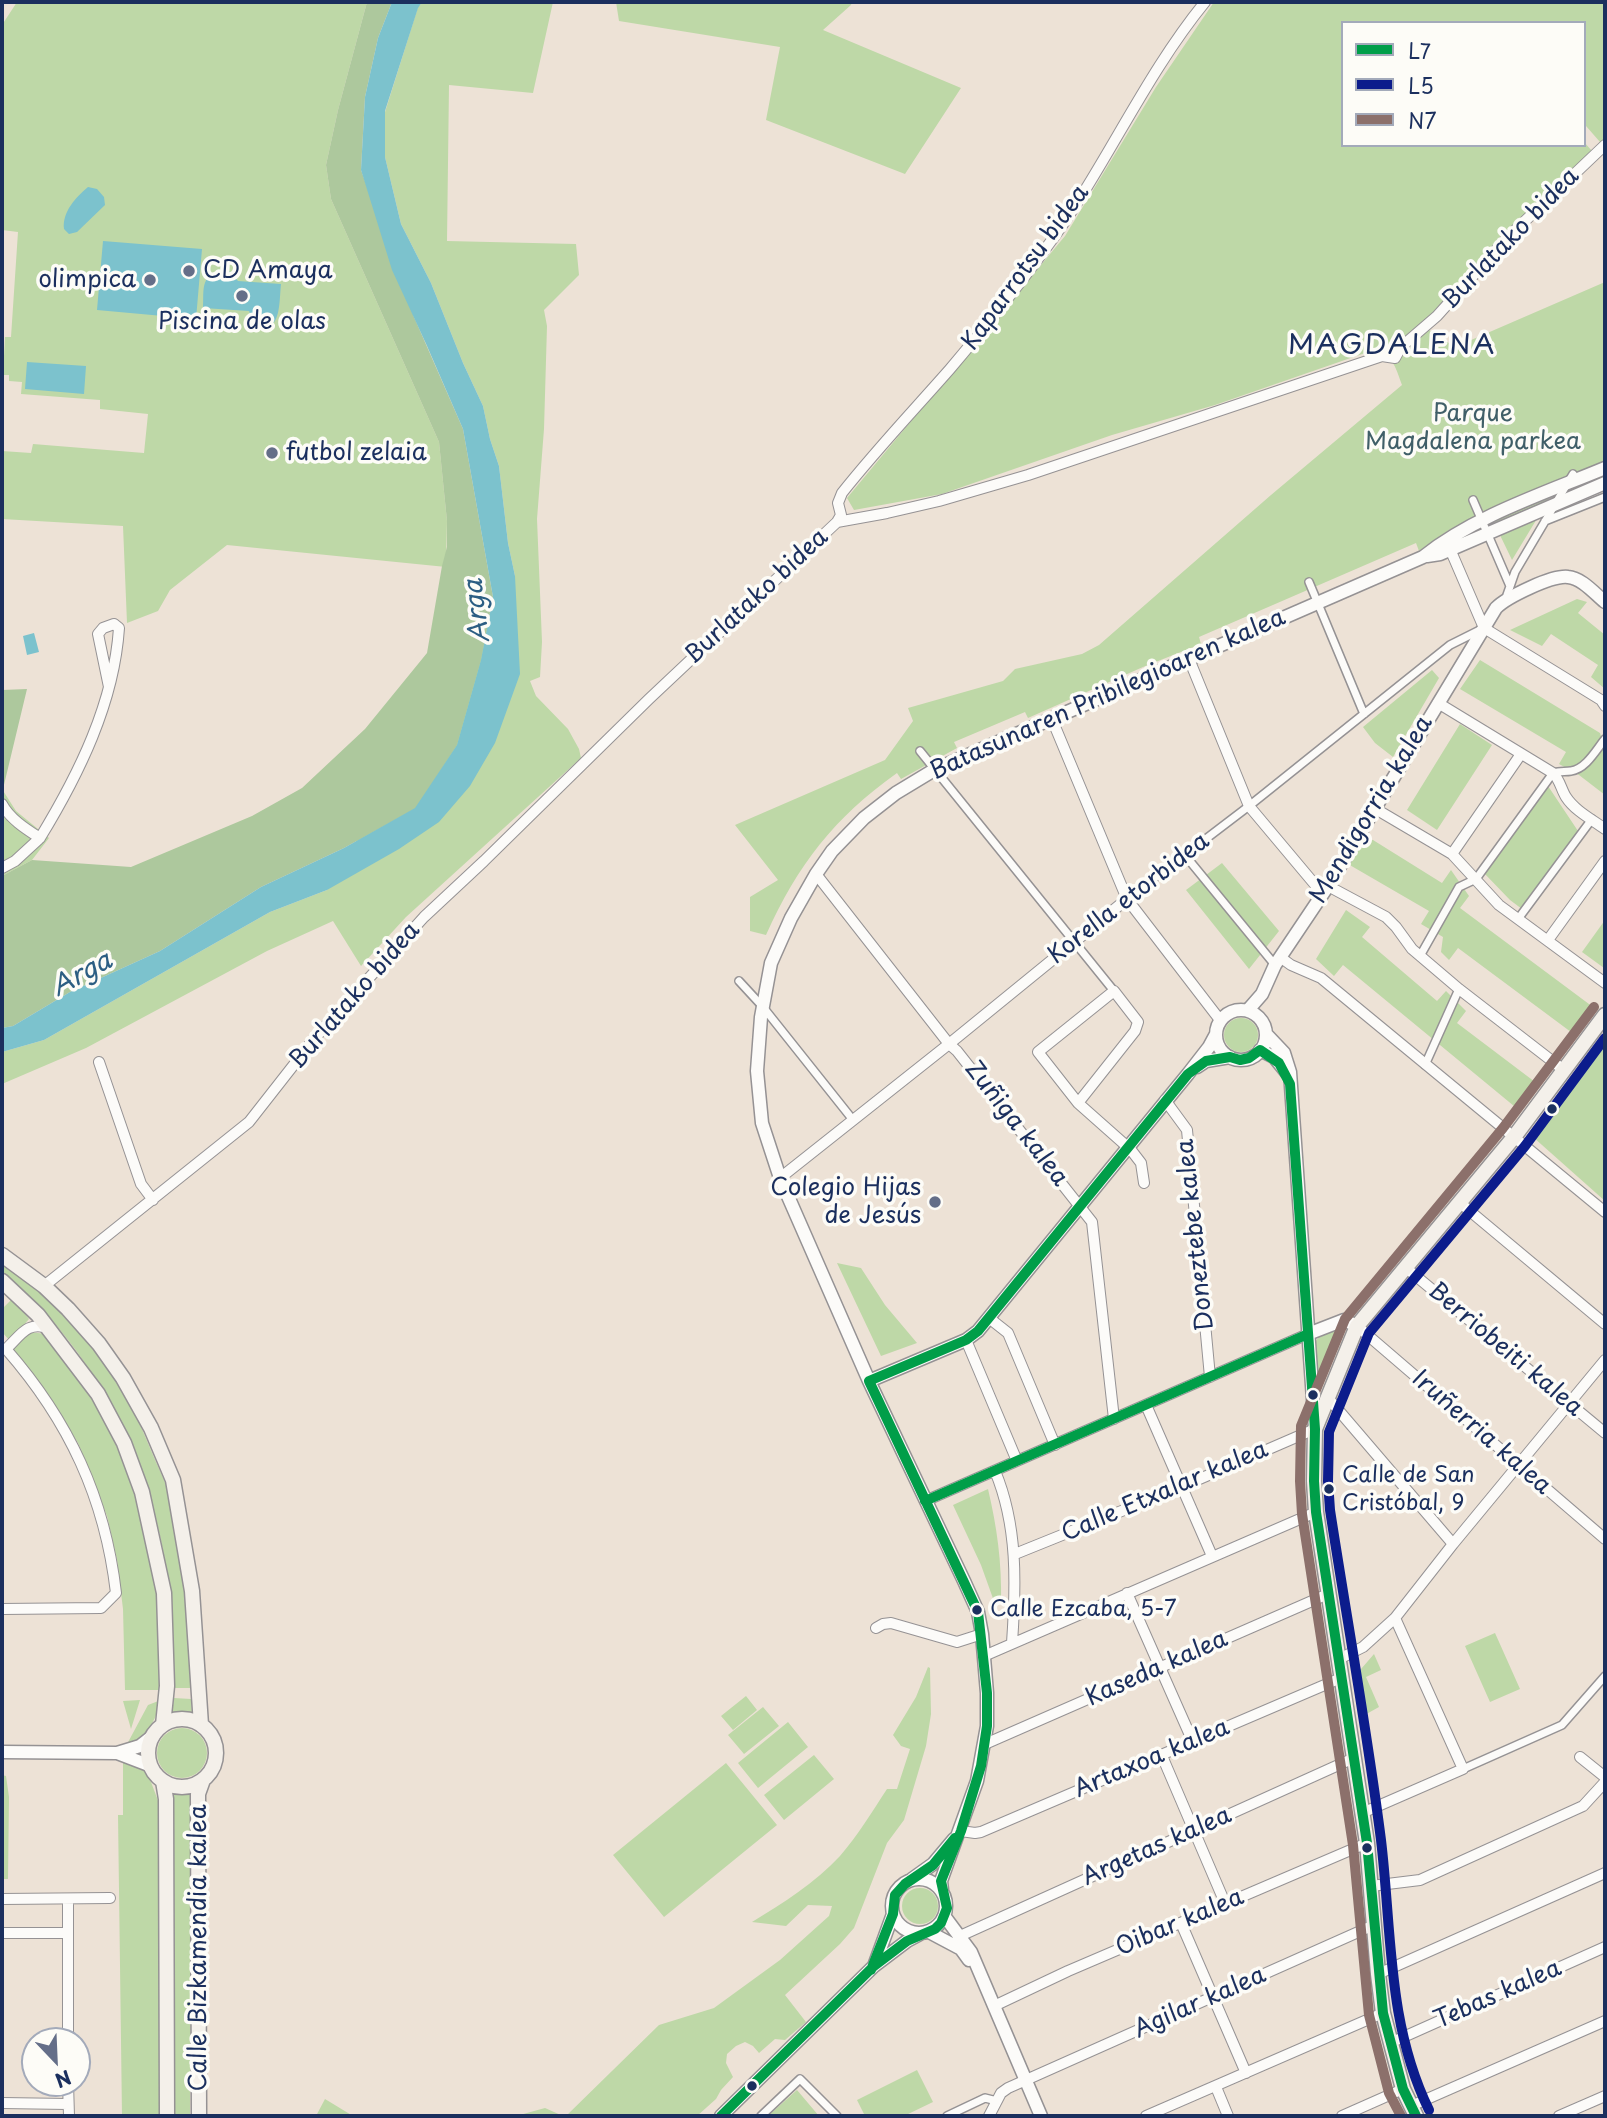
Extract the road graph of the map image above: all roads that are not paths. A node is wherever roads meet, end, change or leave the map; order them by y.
1 (1205, 2) edge
2 (1605, 145) edge
3 (1605, 468) edge
4 (1570, 479) junction
5 (1605, 483) edge
6 (1605, 497) edge
7 (1473, 500) dead end
8 (1555, 505) junction
9 (1482, 520) junction
10 (837, 522) junction
11 (1545, 522) junction
12 (1487, 534) junction
13 (1450, 549) junction
14 (1423, 556) junction
15 (1309, 582) dead end
16 (1510, 586) junction
17 (1508, 600) junction
18 (1605, 602) edge
19 (1318, 603) junction
20 (1484, 628) junction
21 (1189, 659) junction
22 (108, 687) junction
23 (1438, 703) junction
24 (1605, 706) edge
25 (1364, 714) junction
26 (1051, 718) junction
27 (1605, 739) edge
28 (920, 751) dead end
29 (1521, 754) junction
30 (934, 770) junction
31 (1553, 772) junction
32 (2, 804) edge
33 (1249, 806) junction
34 (1374, 808) junction
35 (1592, 819) junction
36 (1605, 829) edge
37 (40, 838) junction
38 (1184, 854) junction
39 (1452, 854) junction
40 (1605, 862) edge
41 (2, 869) edge
42 (816, 874) junction
43 (1476, 879) junction
44 (1325, 890) junction
45 (1127, 899) junction
46 (1518, 919) junction
47 (1075, 940) junction
48 (1548, 940) junction
49 (1420, 956) junction
50 (1277, 961) junction
51 (739, 981) dead end
52 (1605, 983) edge
53 (1459, 989) junction
54 (1114, 991) junction
55 (1262, 994) junction
56 (763, 1007) junction
57 (1248, 1010) junction
58 (1605, 1015) edge
59 (1220, 1020) junction
60 (1261, 1020) junction
61 (1216, 1034) junction
62 (1266, 1034) junction
63 (949, 1044) junction
64 (1260, 1050) junction
65 (1230, 1057) junction
66 (99, 1062) dead end
67 (1425, 1065) junction
68 (1565, 1071) junction
69 (1188, 1073) junction
70 (1290, 1084) junction
71 (1165, 1100) junction
72 (1077, 1103) junction
73 (853, 1120) junction
74 (1514, 1137) junction
75 (1128, 1147) junction
76 (780, 1178) junction
77 (1144, 1183) dead end
78 (153, 1200) junction
79 (1459, 1202) junction
80 (1081, 1206) junction
81 (1605, 1212) edge
82 (2, 1255) edge
83 (1405, 1267) junction
84 (2, 1282) edge
85 (44, 1286) junction
86 (2, 1295) edge
87 (989, 1318) junction
88 (1605, 1324) edge
89 (1357, 1326) junction
90 (49, 1328) junction
91 (1308, 1334) junction
92 (966, 1340) junction
93 (3, 1349) edge
94 (1605, 1360) edge
95 (1210, 1377) junction
96 (869, 1381) junction
97 (1328, 1398) junction
98 (1570, 1404) junction
99 (1146, 1405) junction
100 (1114, 1419) junction
101 (1315, 1429) junction
102 (1605, 1433) edge
103 (1055, 1445) junction
104 (1017, 1461) junction
105 (1518, 1465) junction
106 (995, 1471) junction
107 (1181, 1486) junction
108 (925, 1501) junction
109 (1316, 1512) junction
110 (1605, 1539) edge
111 (1453, 1544) junction
112 (1015, 1553) junction
113 (1212, 1556) junction
114 (1127, 1593) junction
115 (1328, 1594) junction
116 (2, 1609) edge
117 (1395, 1618) junction
118 (877, 1628) dead end
119 (982, 1634) junction
120 (1012, 1643) junction
121 (984, 1656) junction
122 (1339, 1659) junction
123 (1159, 1668) junction
124 (1605, 1676) edge
125 (1342, 1678) junction
126 (201, 1725) junction
127 (159, 1730) junction
128 (1193, 1742) junction
129 (985, 1744) junction
130 (2, 1752) edge
131 (117, 1753) junction
132 (1161, 1756) junction
133 (1580, 1757) dead end
134 (1354, 1758) junction
135 (151, 1766) junction
136 (1463, 1769) junction
137 (203, 1780) junction
138 (1605, 1780) edge
139 (163, 1781) junction
140 (1362, 1813) junction
141 (1194, 1830) junction
142 (961, 1831) junction
143 (1367, 1843) junction
144 (1605, 1874) edge
145 (904, 1884) junction
146 (1371, 1886) junction
147 (942, 1890) junction
148 (110, 1898) dead end
149 (2, 1899) edge
150 (68, 1900) junction
151 (1226, 1903) junction
152 (893, 1914) junction
153 (945, 1917) junction
154 (1181, 1923) junction
155 (1374, 1925) junction
156 (2, 1933) edge
157 (67, 1933) junction
158 (925, 1933) junction
159 (960, 1936) junction
160 (1605, 1947) edge
161 (874, 1966) junction
162 (979, 1970) junction
163 (1378, 1975) junction
164 (1213, 1997) junction
165 (994, 2006) junction
166 (1383, 2013) junction
167 (1605, 2021) edge
168 (68, 2027) edge
169 (1390, 2043) junction
170 (1246, 2073) junction
171 (1027, 2080) junction
172 (1216, 2087) junction
173 (1403, 2089) junction
174 (1605, 2096) edge
175 (68, 2097) edge
176 (997, 2101) junction
177 (2, 2103) edge
178 (68, 2104) junction
179 (1413, 2111) edge
180 (69, 2116) edge
181 (167, 2116) edge
182 (199, 2116) edge
183 (721, 2116) edge
184 (761, 2116) edge
185 (837, 2116) edge
186 (947, 2116) edge
187 (989, 2116) edge
188 (1041, 2116) edge
189 (1146, 2116) edge
190 (1228, 2116) edge
191 (1342, 2116) edge
192 (1559, 2116) edge

1 - 10 street, Kaparrotsu bidea
2 - 10 street, Burlatako bidea
3 - 4 street, Batasunaren Pribilegioaren kalea
4 - 8 street
4 - 9 street, Batasunaren Pribilegioaren kalea
5 - 8 street, Batasunaren Pribilegioaren kalea
6 - 11 street
7 - 9 street
8 - 11 street
8 - 12 street, Batasunaren Pribilegioaren kalea
9 - 12 street
9 - 14 street, Batasunaren Pribilegioaren kalea
10 - 78 street, Burlatako bidea
11 - 16 street
12 - 13 street, Batasunaren Pribilegioaren kalea
12 - 16 street
13 - 14 street, Batasunaren Pribilegioaren kalea
13 - 20 street
14 - 19 street, Batasunaren Pribilegioaren kalea
15 - 19 street
16 - 17 street
17 - 18 street
17 - 20 street, Mendigorria kalea
19 - 21 street, Batasunaren Pribilegioaren kalea
19 - 25 street
20 - 23 street, Mendigorria kalea
20 - 24 street
20 - 25 street, Korella etorbidea
21 - 26 street, Batasunaren Pribilegioaren kalea
21 - 33 street
22 - 22 street
22 - 37 street
23 - 29 street
23 - 34 street, Mendigorria kalea
25 - 33 street, Korella etorbidea
26 - 30 street, Batasunaren Pribilegioaren kalea
26 - 45 street
27 - 31 street
28 - 30 street
29 - 31 street
29 - 39 street
30 - 42 street, Batasunaren Pribilegioaren kalea
30 - 47 street
31 - 35 street
31 - 43 street
32 - 37 street
33 - 38 street, Korella etorbidea
33 - 44 street
34 - 39 street
34 - 44 street, Mendigorria kalea
35 - 36 street
35 - 46 street
37 - 41 street
38 - 45 street, Korella etorbidea
38 - 50 street
39 - 43 street
40 - 48 street
42 - 56 street, Batasunaren Pribilegioaren kalea
42 - 63 street, Zuñiga kalea
43 - 46 street
43 - 49 street
44 - 49 street
44 - 50 street, Mendigorria kalea
45 - 47 street, Korella etorbidea
45 - 59 street
46 - 48 street
47 - 54 street
47 - 63 street, Korella etorbidea
48 - 52 street
49 - 53 street
50 - 55 street, Mendigorria kalea
50 - 67 street
51 - 56 street
53 - 67 street
53 - 68 street
54 - 72 street
54 - 72 street
55 - 57 street, Mendigorria kalea
55 - 60 street, Mendigorria kalea
56 - 73 street
56 - 76 street, Batasunaren Pribilegioaren kalea
57 - 59 street
57 - 60 street
58 - 68 main road
59 - 61 street
60 - 62 street
61 - 65 street
61 - 69 street
62 - 64 street
62 - 70 street
63 - 73 street, Korella etorbidea
63 - 80 street, Zuñiga kalea
64 - 65 street
64 - 70 street
65 - 69 street
66 - 78 street
67 - 74 street
68 - 74 main road
69 - 71 street
70 - 91 street
71 - 75 street
71 - 95 street, Doneztebe kalea
72 - 75 street
73 - 76 street, Korella etorbidea
74 - 79 main road
74 - 81 street
75 - 77 street
75 - 80 street
76 - 96 street, Batasunaren Pribilegioaren kalea
78 - 85 street, Burlatako bidea
79 - 83 main road
79 - 88 street
80 - 87 street
80 - 100 street, Zuñiga kalea
82 - 85 main road
83 - 89 main road
83 - 98 street, Berriobeiti kalea
84 - 86 street
84 - 90 main road
85 - 126 main road
87 - 92 street
87 - 103 street
89 - 91 street
89 - 97 main road
89 - 105 street, Iruñerria kalea
90 - 93 street
90 - 127 main road
91 - 95 street
91 - 101 street
92 - 96 street
92 - 104 street
93 - 116 street
94 - 98 street
95 - 99 street
96 - 108 street, Batasunaren Pribilegioaren kalea
97 - 101 main road
97 - 111 street
98 - 102 street, Berriobeiti kalea
98 - 105 street
99 - 100 street
99 - 107 street
100 - 103 street
101 - 107 street, Calle Etxalar kalea
101 - 109 main road
103 - 104 street
104 - 106 street
105 - 110 street, Iruñerria kalea
105 - 111 street
106 - 108 street
106 - 112 street
107 - 112 street, Calle Etxalar kalea
107 - 113 street
108 - 119 street, Batasunaren Pribilegioaren kalea
109 - 113 street
109 - 115 main road
111 - 117 street
112 - 120 street
113 - 114 street
114 - 120 street
114 - 123 street
115 - 122 main road
115 - 123 street, Kaseda kalea
117 - 122 street
117 - 136 street
118 - 119 street
119 - 121 street, Batasunaren Pribilegioaren kalea
120 - 121 street
121 - 129 street, Batasunaren Pribilegioaren kalea
122 - 125 main road
123 - 128 street
123 - 129 street, Kaseda kalea
124 - 136 street
125 - 128 street, Artaxoa kalea
125 - 134 main road
126 - 127 main road
126 - 137 main road
127 - 131 street
127 - 135 main road
128 - 132 street, Artaxoa kalea
129 - 142 street, Batasunaren Pribilegioaren kalea
130 - 131 street
131 - 135 street
132 - 141 street
132 - 142 street, Artaxoa kalea
133 - 138 street
134 - 140 main road
134 - 141 street, Argetas kalea
135 - 139 main road
136 - 140 street
137 - 139 main road
137 - 182 main road, Calle Bizkamendia kalea
138 - 146 street
139 - 181 main road, Calle Bizkamendia kalea
140 - 143 main road
141 - 151 street
141 - 159 street, Argetas kalea
142 - 145 street
142 - 147 street, Batasunaren Pribilegioaren kalea
143 - 146 main road
143 - 151 street, Oibar kalea
144 - 163 street
145 - 147 street
145 - 152 street
146 - 155 main road
147 - 153 street
148 - 150 street
149 - 150 street
150 - 157 street
151 - 154 street, Oibar kalea
152 - 158 street
152 - 161 street
153 - 158 street
153 - 159 street
154 - 164 street
154 - 165 street, Oibar kalea
155 - 163 main road
155 - 164 street, Agilar kalea
156 - 157 street
157 - 168 street
158 - 161 street
158 - 162 street
159 - 162 street
160 - 169 street, Tebas kalea
161 - 183 street
162 - 165 street
163 - 166 main road
164 - 170 street
164 - 171 street, Agilar kalea
165 - 171 street
166 - 169 main road
166 - 170 street
167 - 179 street
169 - 173 main road
170 - 172 street
171 - 176 street, Agilar kalea
171 - 188 street
172 - 189 street
172 - 190 street
173 - 179 main road
173 - 191 street
174 - 192 street
175 - 178 street
176 - 186 street
176 - 187 street
177 - 178 street
178 - 180 street
184 - 185 street

